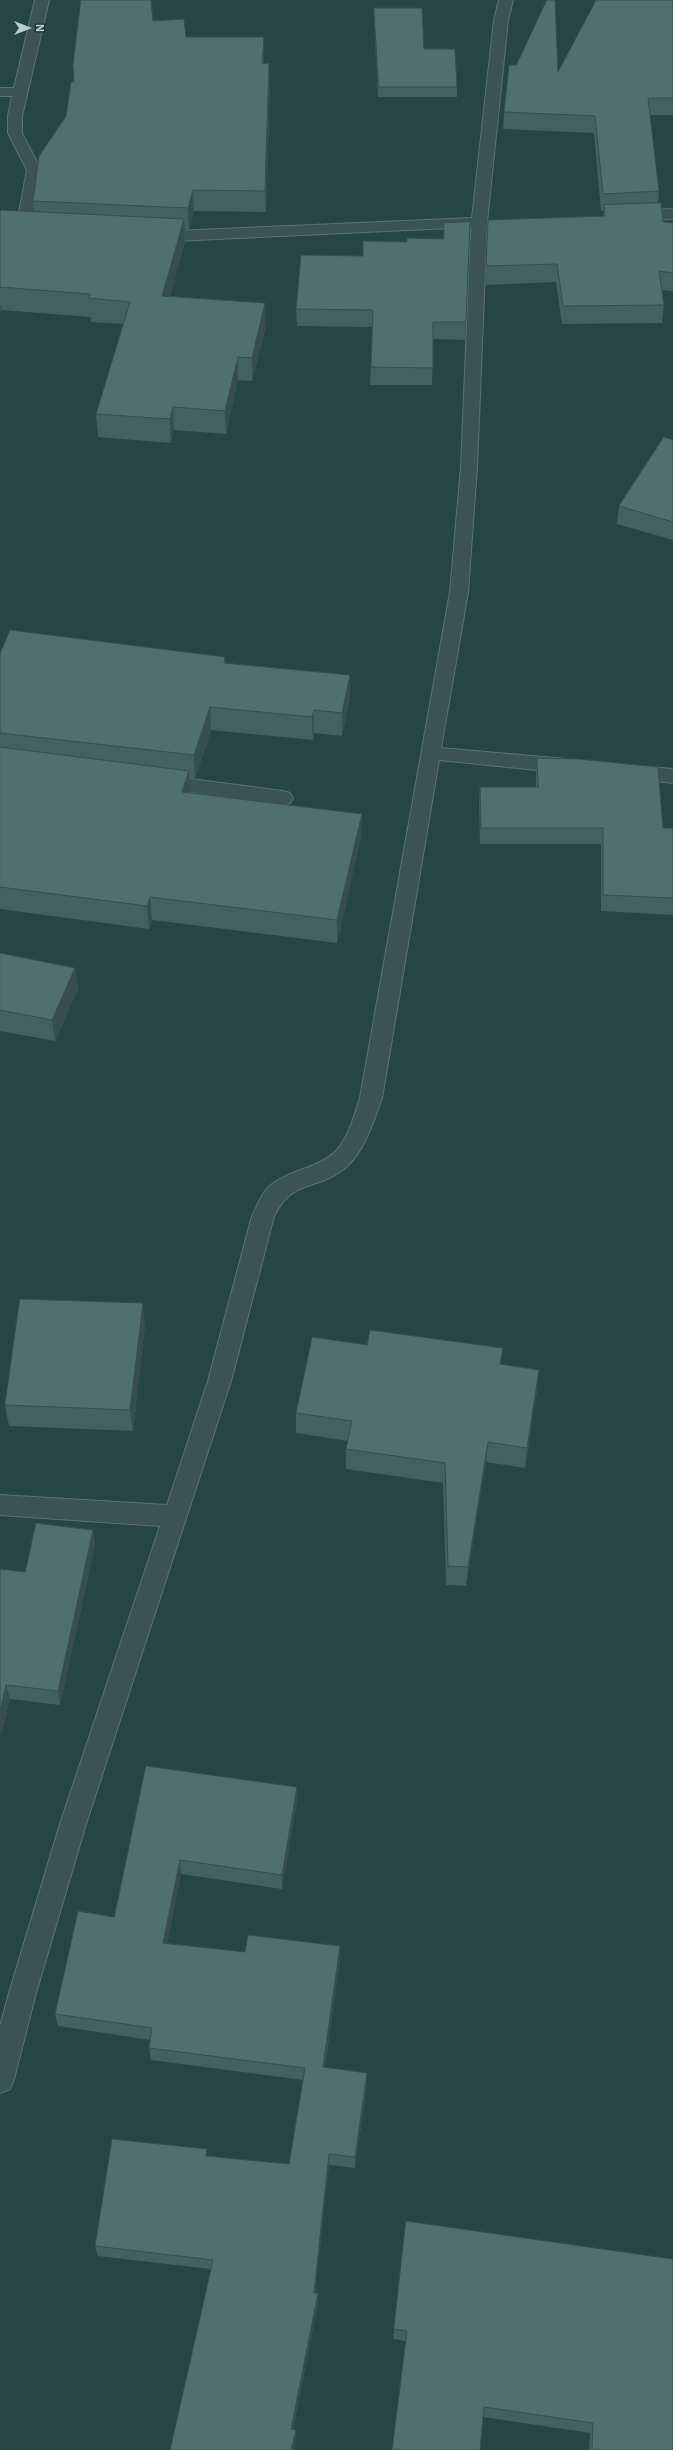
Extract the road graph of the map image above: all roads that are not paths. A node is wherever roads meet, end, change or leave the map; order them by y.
1 (42, 0) edge
2 (506, 0) edge
3 (0, 92) edge
4 (20, 92) junction
5 (673, 214) edge
6 (619, 217) edge
7 (487, 222) junction
8 (6, 227) edge
9 (24, 229) junction
10 (40, 229) edge
11 (143, 234) edge
12 (431, 753) junction
13 (587, 768) edge
14 (610, 770) edge
15 (673, 776) edge
16 (141, 780) edge
17 (283, 798) dead end
18 (0, 1505) edge
19 (174, 1516) junction
20 (0, 2079) edge

1 - 4 street
2 - 7 street
3 - 4 street
4 - 9 street
5 - 6 street
7 - 11 street
7 - 12 street
8 - 9 street
9 - 10 street
12 - 13 street
12 - 19 street
14 - 15 street
16 - 17 street
18 - 19 street
19 - 20 street

